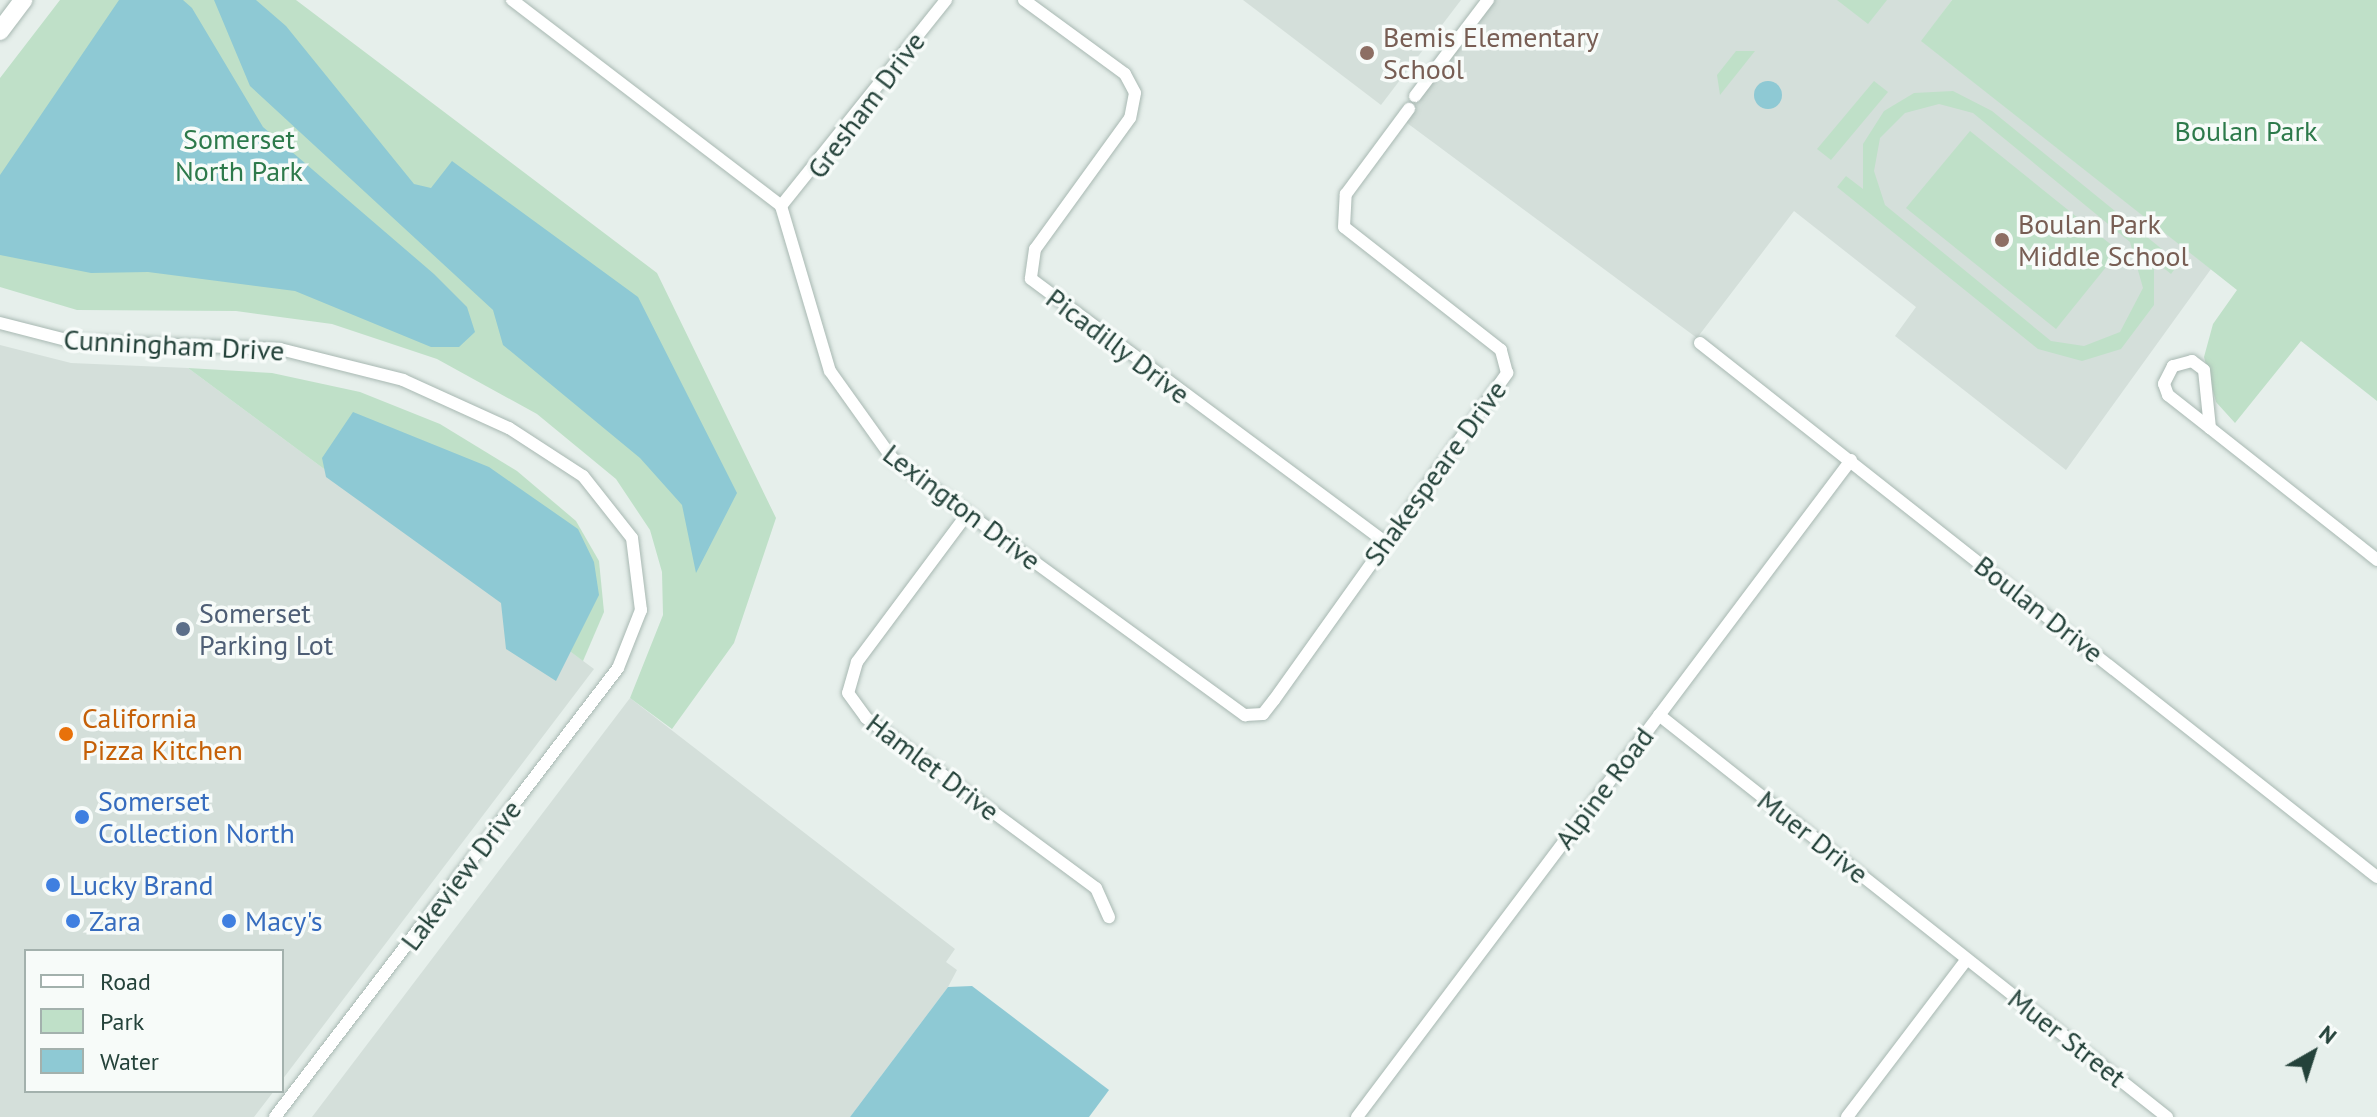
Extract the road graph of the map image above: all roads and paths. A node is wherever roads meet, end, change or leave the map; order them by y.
1 (23, 0) edge
2 (512, 0) edge
3 (946, 0) edge
4 (1024, 0) edge
5 (1488, 0) edge
6 (0, 31) edge
7 (1415, 96) dead end
8 (1409, 109) dead end
9 (781, 206) junction
10 (0, 323) edge
11 (1700, 343) dead end
12 (2210, 428) junction
13 (1851, 460) junction
14 (968, 513) junction
15 (1385, 542) junction
16 (2377, 560) edge
17 (638, 627) joint
18 (1263, 714) joint
19 (1659, 715) junction
20 (2377, 877) edge
21 (1109, 917) dead end
22 (1967, 959) junction
23 (275, 1117) edge
24 (1357, 1117) edge
25 (1847, 1117) edge
26 (2167, 1117) edge

1 - 6 main road
2 - 9 street
3 - 9 street, Gresham Drive
4 - 15 street, Picadilly Drive
5 - 7 street
8 - 15 street, Shakespeare Drive
9 - 14 street, Lexington Drive
10 - 17 street, Cunningham Drive
11 - 13 street, Boulan Drive
12 - 12 street
12 - 16 street
13 - 19 street, Alpine Road
13 - 20 street, Boulan Drive
14 - 18 street, Lexington Drive
14 - 21 street, Hamlet Drive
15 - 18 street, Shakespeare Drive
17 - 23 street, Lakeview Drive
19 - 22 street, Muer Drive
19 - 24 street, Alpine Road
22 - 25 street
22 - 26 street, Muer Street

